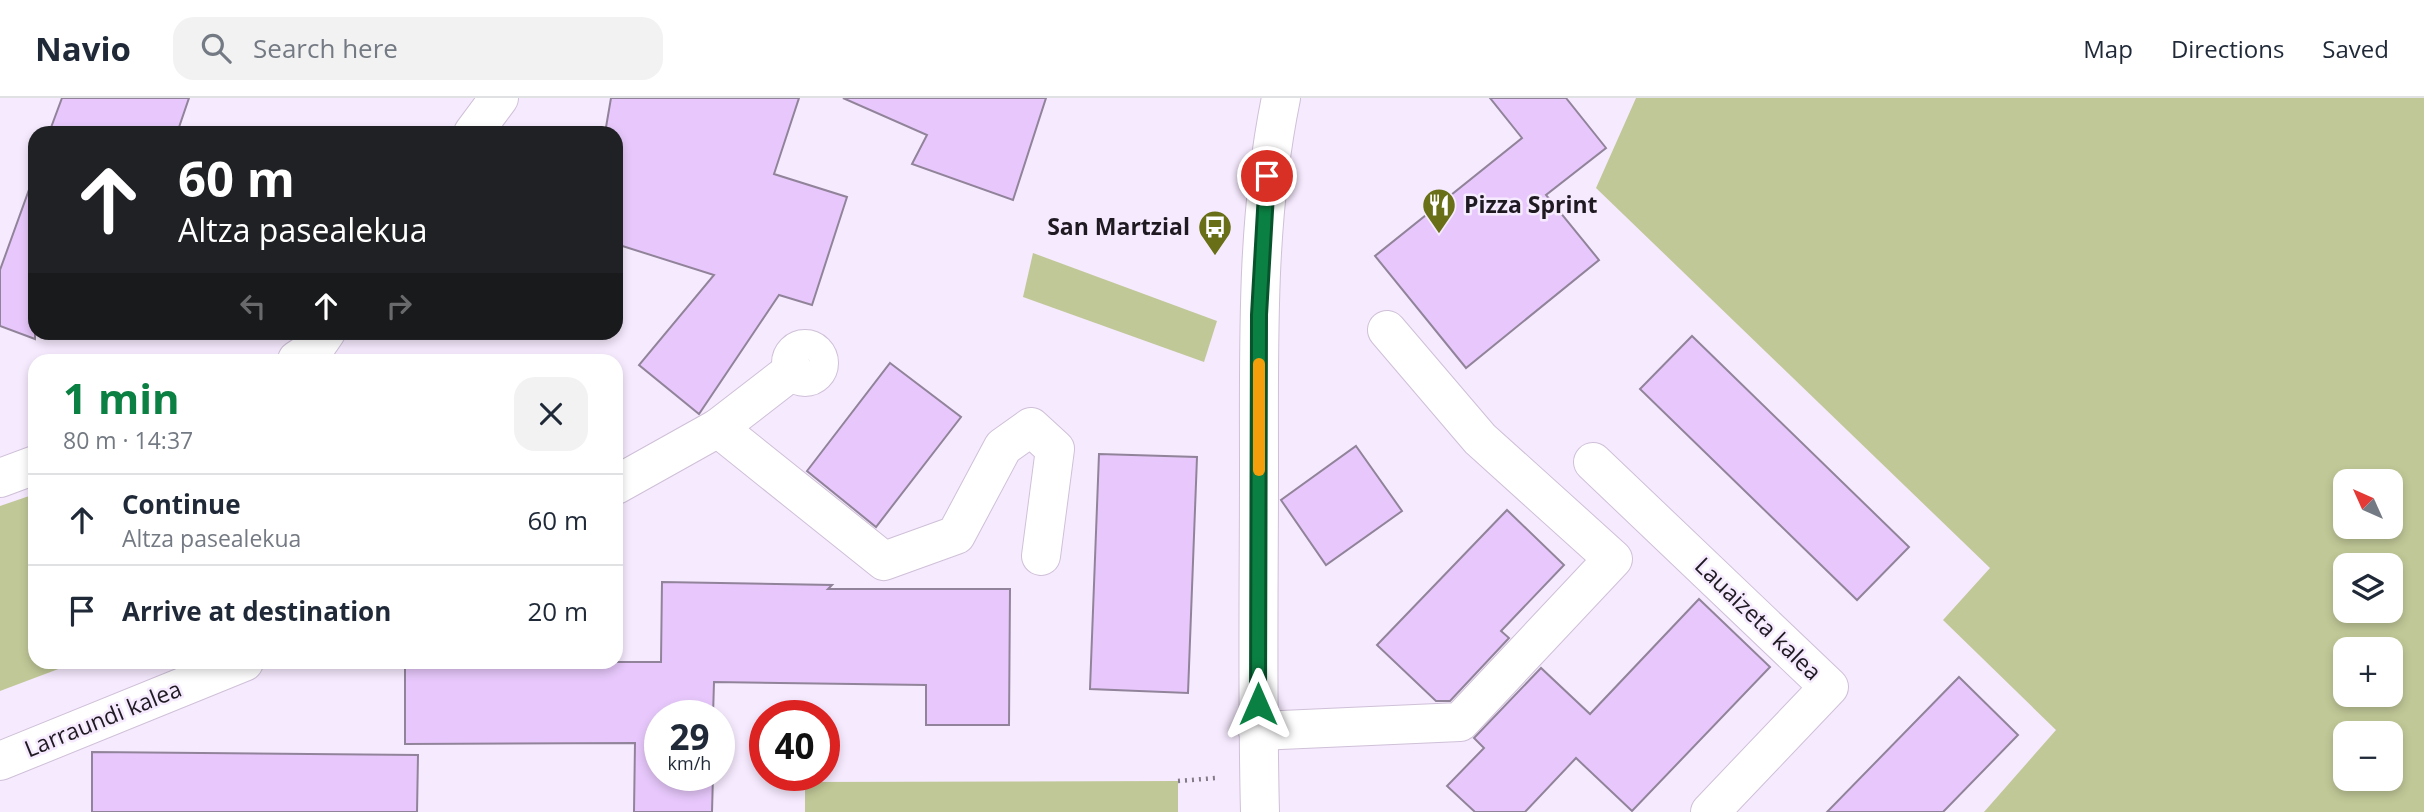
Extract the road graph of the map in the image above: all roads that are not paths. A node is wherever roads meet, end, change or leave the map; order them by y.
1 (499, 98) edge
2 (1281, 98) edge
3 (478, 126) edge
4 (1387, 330) dead end
5 (320, 340) edge
6 (306, 354) edge
7 (793, 370) dead end
8 (718, 428) junction
9 (1593, 461) dead end
10 (28, 468) edge
11 (0, 478) edge
12 (623, 481) edge
13 (1041, 556) dead end
14 (227, 669) edge
15 (1258, 732) junction
16 (0, 761) edge
17 (1259, 812) edge
18 (1710, 812) edge

1 - 3 street
2 - 15 street
4 - 15 street
5 - 6 street
7 - 8 street
8 - 12 street
8 - 13 street
9 - 18 street, Lauaizeta kalea
10 - 11 street
14 - 16 street, Larraundi kalea
15 - 17 street

